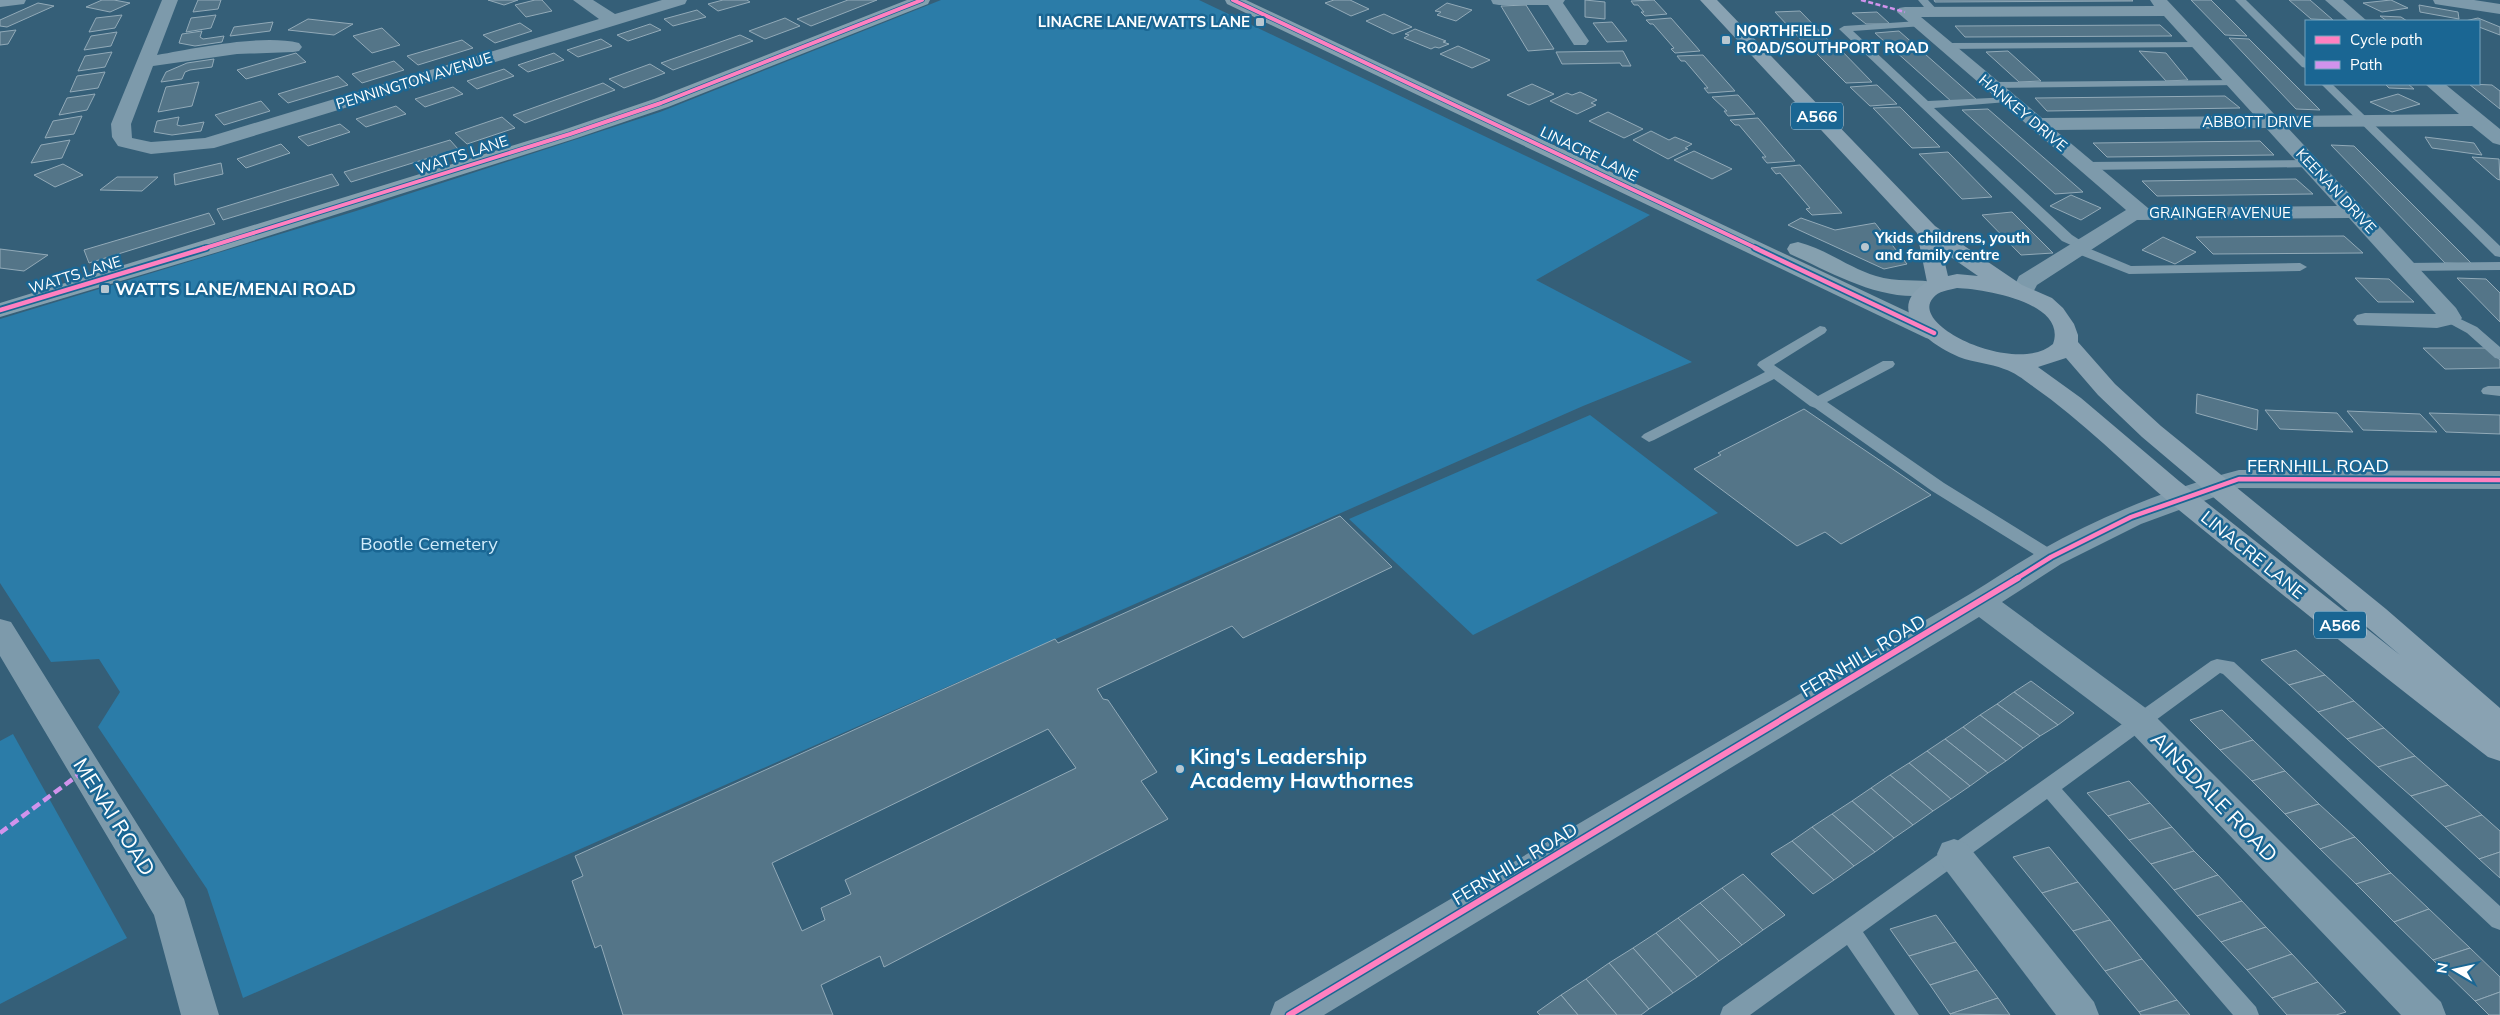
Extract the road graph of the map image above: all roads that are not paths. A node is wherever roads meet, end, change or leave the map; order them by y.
1 (18, 0) edge
2 (170, 0) edge
3 (581, 0) edge
4 (679, 0) edge
5 (922, 0) edge
6 (1232, 0) edge
7 (1262, 0) edge
8 (1499, 0) edge
9 (1708, 0) edge
10 (2240, 0) edge
11 (2333, 0) edge
12 (2441, 0) edge
13 (1555, 1) edge
14 (0, 2) edge
15 (2163, 5) edge
16 (1929, 6) edge
17 (2500, 9) edge
18 (1912, 18) junction
19 (613, 20) junction
20 (2358, 20) edge
21 (1580, 41) dead end
22 (2200, 45) junction
23 (266, 46) junction
24 (1944, 46) junction
25 (292, 47) dead end
26 (243, 60) dead end
27 (145, 62) junction
28 (2305, 63) edge
29 (2236, 83) junction
30 (1991, 85) junction
31 (2327, 85) edge
32 (2435, 85) edge
33 (2007, 99) junction
34 (1924, 105) junction
35 (2478, 120) junction
36 (2364, 121) junction
37 (2272, 122) junction
38 (2036, 124) junction
39 (2500, 139) edge
40 (2311, 164) junction
41 (2087, 166) junction
42 (2355, 212) junction
43 (2142, 213) junction
44 (1927, 231) junction
45 (2080, 247) junction
46 (2500, 253) edge
47 (2500, 266) edge
48 (2300, 267) dead end
49 (2405, 267) junction
50 (1934, 286) junction
51 (2019, 292) junction
52 (0, 310) edge
53 (2450, 318) junction
54 (2365, 320) dead end
55 (1820, 330) dead end
56 (1934, 333) junction
57 (2066, 342) junction
58 (2500, 355) edge
59 (2008, 361) junction
60 (1888, 364) dead end
61 (1775, 373) junction
62 (1816, 403) junction
63 (1649, 437) dead end
64 (2500, 480) edge
65 (2217, 485) junction
66 (2183, 499) junction
67 (2051, 557) junction
68 (1980, 602) junction
69 (0, 630) edge
70 (2140, 721) junction
71 (2500, 728) edge
72 (2500, 748) edge
73 (2048, 787) junction
74 (1954, 854) junction
75 (2500, 920) edge
76 (1850, 930) junction
77 (200, 1015) edge
78 (1289, 1015) edge
79 (1731, 1015) edge
80 (1908, 1015) edge
81 (2080, 1015) edge
82 (2248, 1015) edge
83 (2427, 1015) edge

1 - 14 street
2 - 27 street
3 - 19 street
4 - 19 street, PENNINGTON AVENUE
5 - 52 street, WATTS LANE
6 - 56 street, LINACRE LANE
7 - 50 street, LINACRE LANE
8 - 13 street
9 - 44 main road, A566
10 - 28 lane
11 - 20 street
12 - 17 street
13 - 21 street
15 - 16 street
15 - 22 street, KEENAN DRIVE
16 - 18 street
18 - 24 street, HANKEY DRIVE
18 - 34 lane
19 - 27 street, PENNINGTON AVENUE
22 - 24 lane
22 - 29 street, KEENAN DRIVE
23 - 25 street
23 - 26 street
23 - 27 street
24 - 30 street, HANKEY DRIVE
29 - 30 lane
29 - 37 street, KEENAN DRIVE
30 - 33 street, HANKEY DRIVE
31 - 36 lane
32 - 35 street
33 - 34 lane
33 - 38 street, HANKEY DRIVE
34 - 45 lane
35 - 36 street, ABBOTT DRIVE
35 - 39 street
36 - 37 street, ABBOTT DRIVE
36 - 46 lane
37 - 38 street, ABBOTT DRIVE
37 - 40 street, KEENAN DRIVE
38 - 41 street, HANKEY DRIVE
40 - 41 lane
40 - 42 street, KEENAN DRIVE
41 - 43 street, HANKEY DRIVE
42 - 43 street, GRAINGER AVENUE
42 - 49 street, KEENAN DRIVE
43 - 45 street, GRAINGER AVENUE
44 - 50 main road
44 - 51 main road, A566
45 - 48 lane
45 - 51 street, GRAINGER AVENUE
47 - 49 lane
49 - 53 street, KEENAN DRIVE
50 - 51 main road
50 - 56 main road
51 - 57 main road
53 - 54 street
53 - 58 lane
55 - 61 lane
56 - 59 main road
57 - 59 main road
57 - 65 main road, LINACRE LANE / A566
59 - 66 main road, LINACRE LANE / A566
60 - 62 lane
61 - 62 lane
61 - 63 lane
62 - 67 lane
64 - 65 street, FERNHILL ROAD
65 - 66 street, FERNHILL ROAD
65 - 71 main road, LINACRE LANE / A566
66 - 67 street, FERNHILL ROAD
66 - 72 main road, LINACRE LANE / A566
67 - 68 street, FERNHILL ROAD
68 - 70 street, AINSDALE ROAD
68 - 78 street, FERNHILL ROAD
69 - 77 street, MENAI ROAD
70 - 73 lane
70 - 75 lane
70 - 83 street, AINSDALE ROAD
73 - 74 lane
73 - 82 lane
74 - 76 lane
74 - 81 street
76 - 79 lane
76 - 80 lane

